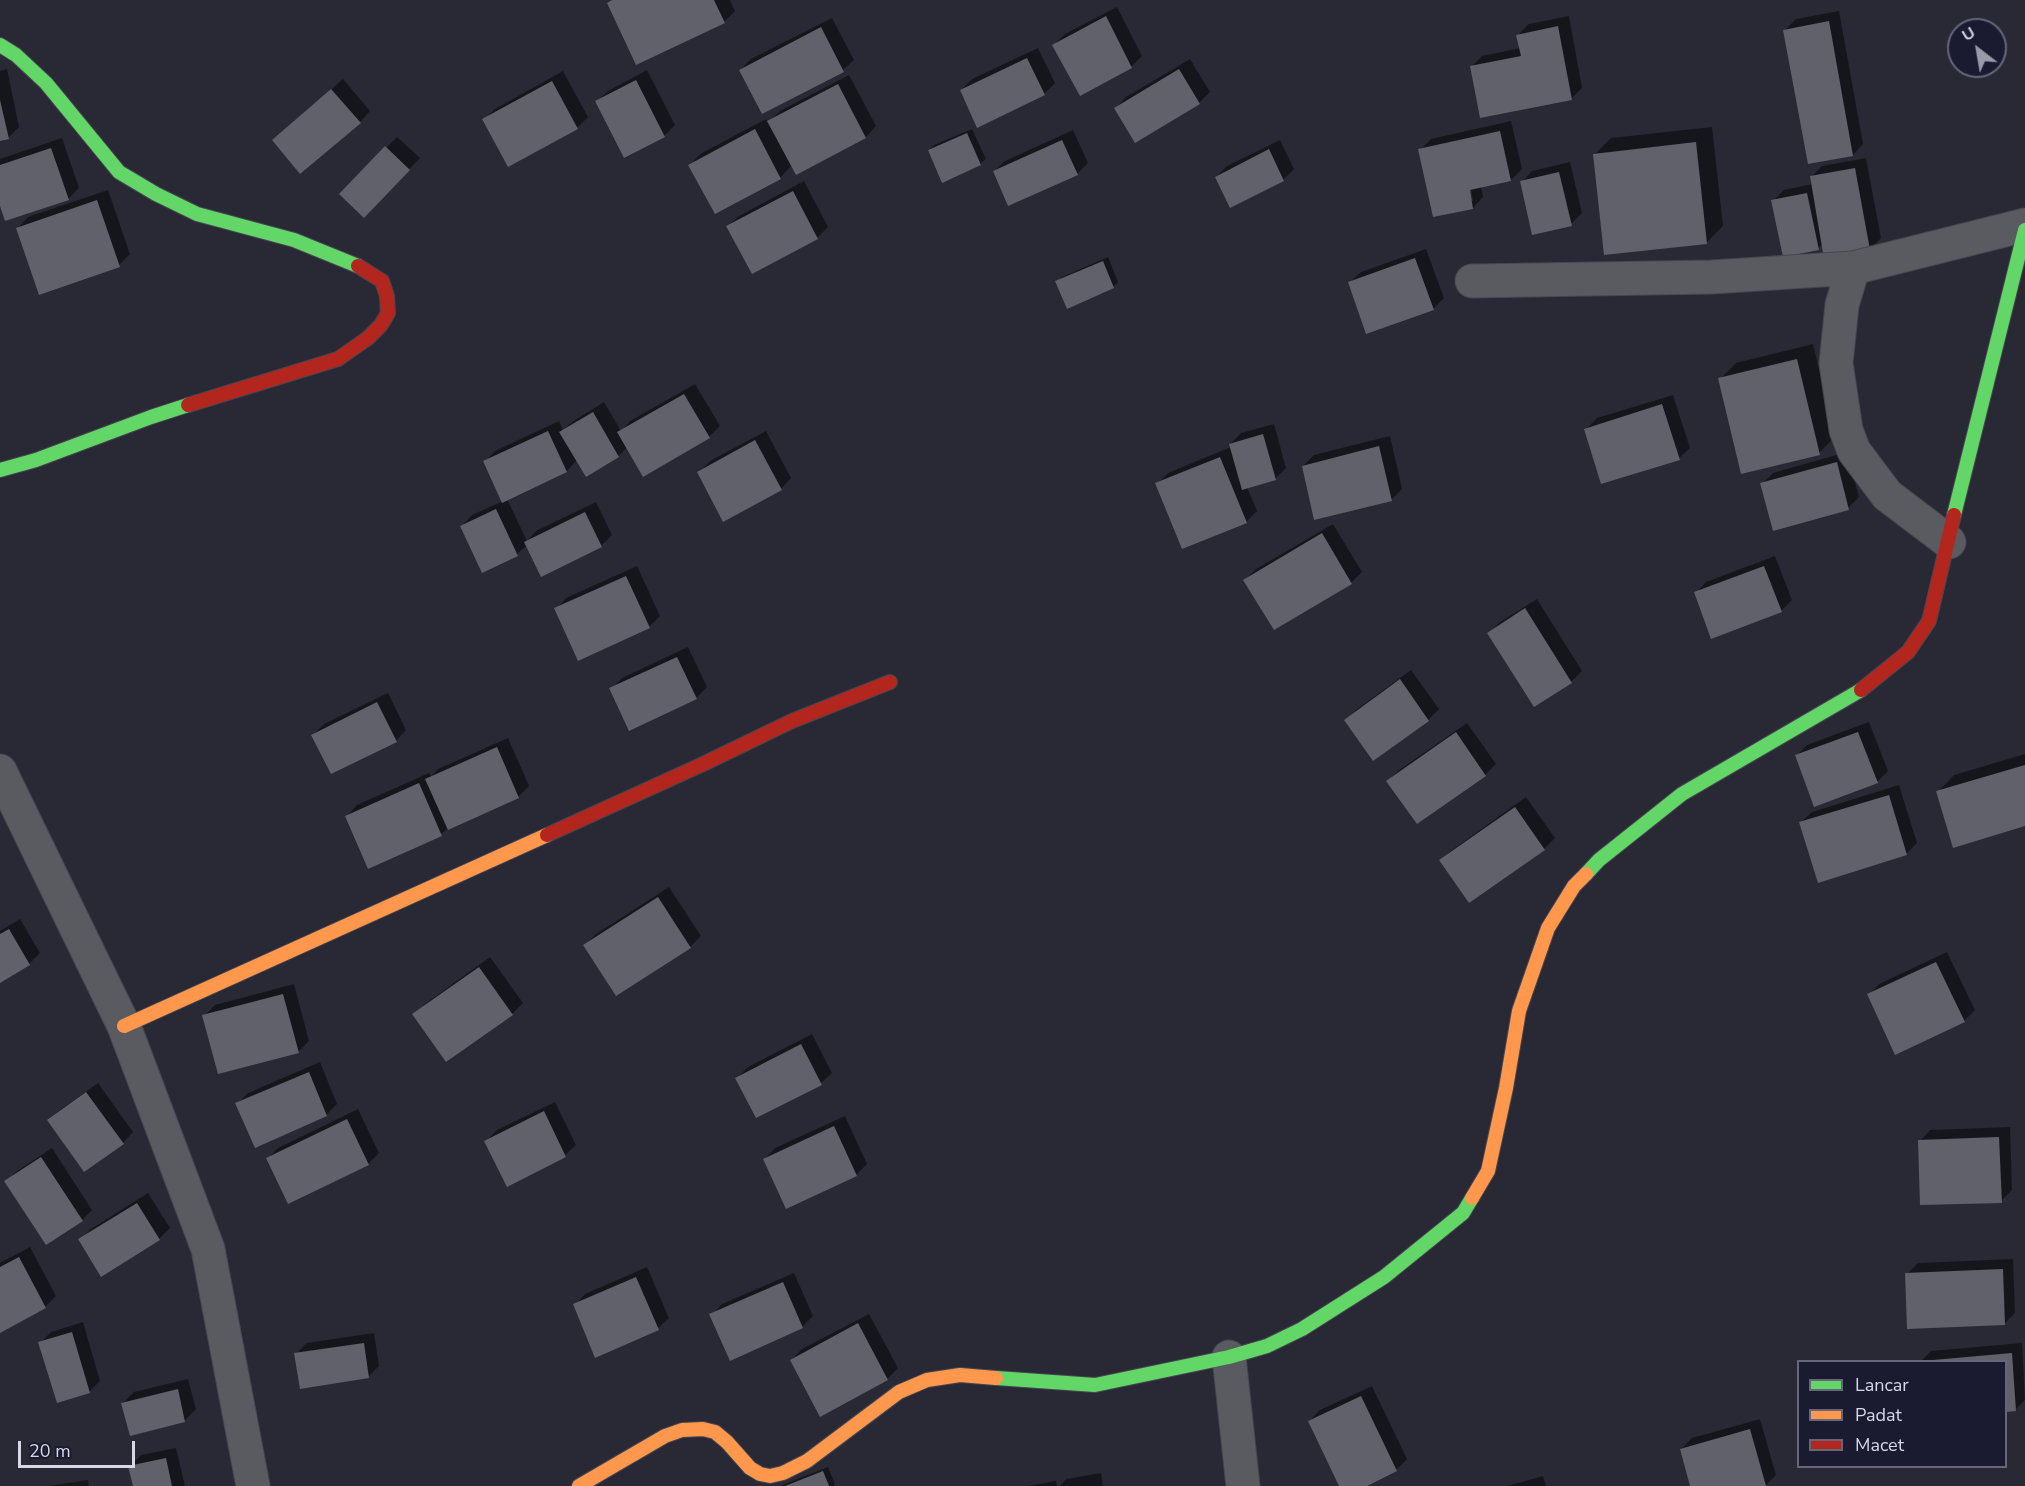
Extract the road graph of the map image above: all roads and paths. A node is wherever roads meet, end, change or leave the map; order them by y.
1 (0, 45) edge
2 (2025, 227) edge
3 (1853, 268) junction
4 (1472, 282) dead end
5 (0, 470) edge
6 (1949, 542) junction
7 (890, 682) dead end
8 (0, 771) edge
9 (124, 1026) junction
10 (1229, 1357) junction
11 (253, 1486) edge
12 (579, 1486) edge
13 (1243, 1486) edge

1 - 5 street
2 - 3 street
2 - 6 street
3 - 4 street
3 - 6 street
6 - 10 street
7 - 9 street
8 - 9 street
9 - 11 street
10 - 12 street
10 - 13 street

